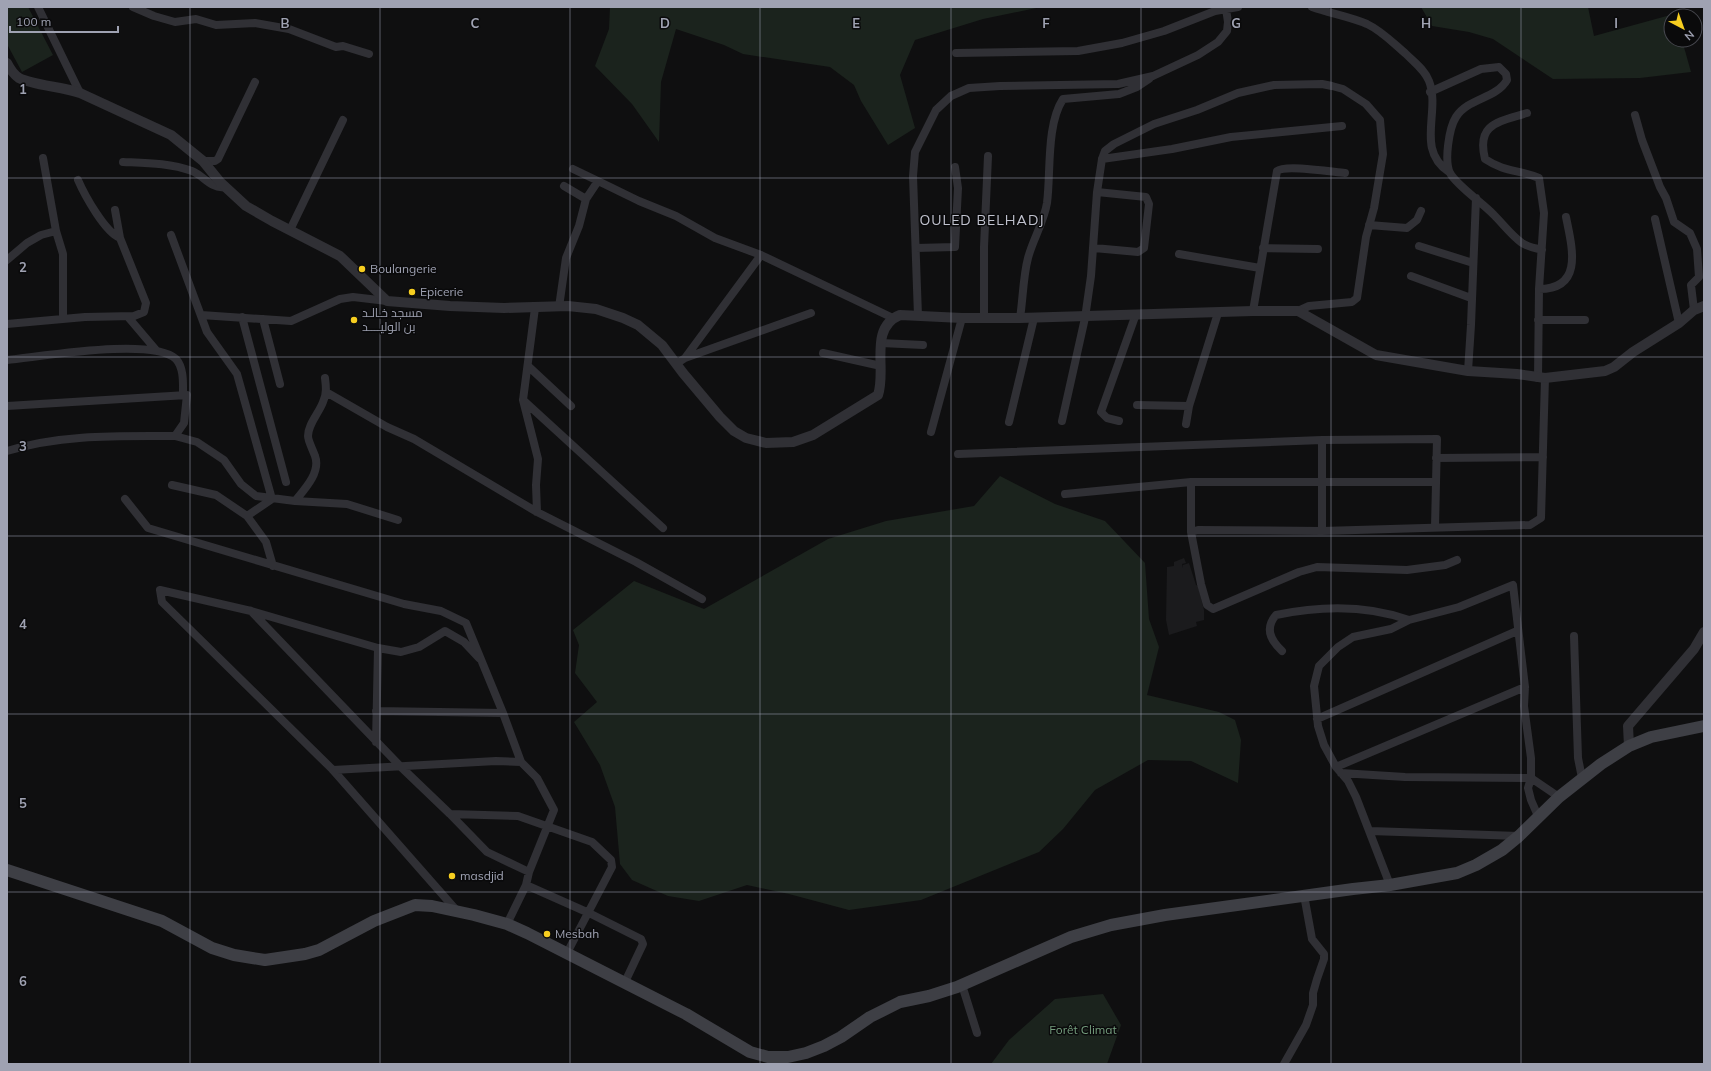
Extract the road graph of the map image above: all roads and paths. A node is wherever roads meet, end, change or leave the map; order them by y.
1 (38, 7) edge
2 (133, 7) edge
3 (1238, 7) edge
4 (1312, 7) edge
5 (1226, 9) junction
6 (956, 53) dead end
7 (369, 54) dead end
8 (7, 63) edge
9 (1153, 76) junction
10 (255, 82) dead end
11 (1430, 92) junction
12 (80, 93) junction
13 (1527, 113) dead end
14 (1635, 115) dead end
15 (343, 120) dead end
16 (1342, 126) dead end
17 (988, 156) dead end
18 (43, 158) dead end
19 (1102, 159) junction
20 (203, 161) junction
21 (123, 162) dead end
22 (955, 166) dead end
23 (573, 169) dead end
24 (1449, 172) junction
25 (1345, 173) dead end
26 (78, 180) dead end
27 (598, 181) junction
28 (564, 186) dead end
29 (224, 187) junction
30 (1097, 192) junction
31 (1476, 198) junction
32 (586, 200) junction
33 (116, 210) dead end
34 (1422, 211) dead end
35 (1566, 217) dead end
36 (1655, 219) dead end
37 (1369, 225) junction
38 (290, 230) junction
39 (56, 231) junction
40 (171, 235) dead end
41 (120, 238) junction
42 (1420, 246) dead end
43 (916, 248) junction
44 (1094, 248) junction
45 (1263, 248) junction
46 (1318, 249) dead end
47 (1542, 250) junction
48 (1179, 254) dead end
49 (761, 255) junction
50 (7, 260) edge
51 (1473, 263) junction
52 (1260, 268) junction
53 (1411, 276) dead end
54 (1539, 289) junction
55 (1471, 298) junction
56 (388, 301) junction
57 (1704, 306) edge
58 (558, 307) junction
59 (535, 308) junction
60 (1694, 310) junction
61 (1252, 311) junction
62 (1298, 311) junction
63 (811, 313) dead end
64 (1218, 313) junction
65 (1136, 314) junction
66 (201, 315) junction
67 (918, 316) junction
68 (128, 317) junction
69 (242, 317) junction
70 (63, 318) junction
71 (892, 318) junction
72 (962, 318) junction
73 (984, 318) junction
74 (1020, 318) junction
75 (1034, 318) junction
76 (1085, 318) junction
77 (263, 319) junction
78 (1538, 320) junction
79 (1585, 320) dead end
80 (7, 324) edge
81 (1679, 324) junction
82 (881, 343) junction
83 (923, 345) dead end
84 (156, 350) junction
85 (823, 353) dead end
86 (685, 358) junction
87 (7, 360) edge
88 (676, 364) junction
89 (528, 366) junction
90 (881, 366) junction
91 (1468, 371) junction
92 (325, 378) dead end
93 (1542, 378) junction
94 (280, 384) dead end
95 (326, 392) junction
96 (183, 394) junction
97 (523, 400) junction
98 (1136, 404) dead end
99 (7, 406) edge
100 (571, 406) dead end
101 (1189, 406) junction
102 (1062, 421) dead end
103 (1119, 421) dead end
104 (1009, 422) dead end
105 (1186, 424) dead end
106 (931, 432) dead end
107 (175, 436) junction
108 (1322, 440) junction
109 (7, 451) edge
110 (958, 454) dead end
111 (1543, 457) junction
112 (1436, 458) junction
113 (286, 482) dead end
114 (1191, 482) junction
115 (1436, 482) junction
116 (1321, 483) junction
117 (172, 485) dead end
118 (1065, 494) dead end
119 (125, 499) dead end
120 (272, 499) junction
121 (295, 501) junction
122 (537, 512) junction
123 (247, 516) junction
124 (398, 520) dead end
125 (1435, 527) junction
126 (663, 528) dead end
127 (1322, 531) junction
128 (1191, 532) junction
129 (1457, 560) dead end
130 (273, 566) junction
131 (702, 599) dead end
132 (251, 611) junction
133 (1408, 620) junction
134 (1517, 631) junction
135 (1704, 632) edge
136 (1574, 636) dead end
137 (378, 648) junction
138 (1282, 651) dead end
139 (478, 658) junction
140 (1525, 686) junction
141 (376, 712) junction
142 (503, 713) junction
143 (1317, 719) junction
144 (1704, 726) edge
145 (376, 742) junction
146 (1629, 746) junction
147 (521, 762) junction
148 (401, 768) junction
149 (334, 770) junction
150 (1338, 770) junction
151 (1531, 778) junction
152 (1582, 778) junction
153 (1559, 797) junction
154 (450, 814) junction
155 (1538, 816) junction
156 (547, 826) junction
157 (1370, 831) junction
158 (1519, 836) junction
159 (7, 870) edge
160 (529, 872) junction
161 (526, 885) junction
162 (1390, 885) junction
163 (1304, 895) junction
164 (457, 911) junction
165 (589, 913) junction
166 (507, 924) junction
167 (567, 953) junction
168 (625, 982) junction
169 (962, 985) junction
170 (977, 1033) dead end
171 (1284, 1064) edge

1 - 12 street
2 - 7 street
3 - 5 street
4 - 11 street
5 - 6 street
5 - 9 street
8 - 12 street
9 - 43 street
9 - 74 street
10 - 20 street
11 - 24 street
11 - 24 street
12 - 20 street
13 - 47 street
14 - 60 street
15 - 38 street
16 - 19 street
17 - 73 street
18 - 39 street
19 - 30 street
19 - 37 street
20 - 29 street
21 - 29 street
22 - 43 street
23 - 27 street
24 - 31 street
25 - 45 street
26 - 41 street
27 - 32 street
27 - 49 street
28 - 32 street
29 - 38 street
30 - 44 street
30 - 44 street
31 - 47 street
31 - 51 street
32 - 58 street
33 - 41 street
34 - 37 street
35 - 54 street
36 - 81 street
37 - 62 street
38 - 56 street
39 - 50 street
39 - 70 street
40 - 66 street
41 - 68 street
42 - 51 street
43 - 67 street
44 - 76 street
45 - 46 street
45 - 52 street
47 - 54 street
48 - 52 street
49 - 71 street
49 - 86 street
51 - 55 street
52 - 61 street
53 - 55 street
54 - 78 street
55 - 91 street
56 - 59 street
56 - 77 street
57 - 60 street
58 - 59 street
58 - 88 street
59 - 89 street
60 - 81 street
61 - 62 street
61 - 64 street
62 - 91 street
63 - 86 street
64 - 65 street
64 - 101 street
65 - 76 street
65 - 103 street
66 - 69 street
66 - 120 street
67 - 71 street
67 - 72 street
68 - 70 street
68 - 84 street
69 - 77 street
69 - 113 street
70 - 80 street
71 - 82 street
72 - 73 street
72 - 106 street
73 - 74 street
74 - 75 street
75 - 76 street
75 - 104 street
76 - 102 street
77 - 94 street
78 - 79 street
78 - 93 street
81 - 93 street
82 - 83 street
82 - 90 street
84 - 87 street
84 - 96 street
85 - 90 street
86 - 88 street
88 - 90 street
89 - 97 street
89 - 100 street
91 - 93 street
92 - 95 street
93 - 111 street
95 - 121 street
95 - 122 street
96 - 99 street
96 - 107 street
97 - 122 street
97 - 126 street
98 - 101 street
101 - 105 street
107 - 109 street
107 - 120 street
108 - 110 street
108 - 112 street
108 - 116 street
111 - 112 street
111 - 125 street
112 - 115 street
114 - 116 street
114 - 118 street
114 - 128 street
115 - 116 street
115 - 125 street
116 - 127 street
117 - 123 street
119 - 130 street
120 - 121 street
120 - 123 street
121 - 124 street
122 - 131 street
123 - 130 street
125 - 127 street
127 - 128 street
128 - 129 street
130 - 139 street
132 - 137 street
132 - 145 street
132 - 149 street
133 - 134 street
133 - 138 street
133 - 143 street
134 - 140 street
134 - 143 street
135 - 146 street
136 - 152 street
137 - 139 street
137 - 141 street
139 - 142 street
140 - 150 street
140 - 151 street
141 - 142 street
141 - 145 street
142 - 147 street
143 - 150 street
144 - 146 main road
145 - 148 street
146 - 152 main road
147 - 148 street
147 - 156 street
148 - 149 street
148 - 154 street
149 - 164 street
150 - 151 street
150 - 157 street
151 - 153 street
151 - 155 street
152 - 153 main road
153 - 155 main road
154 - 156 street
154 - 160 street
155 - 158 main road
156 - 160 street
156 - 165 street
157 - 158 street
157 - 162 street
158 - 162 main road
159 - 164 main road
160 - 161 street
161 - 165 street
161 - 166 street
162 - 163 main road
163 - 169 main road
163 - 171 street
164 - 166 main road
165 - 167 street
165 - 168 street
166 - 167 main road
167 - 168 main road
168 - 169 main road
169 - 170 street

